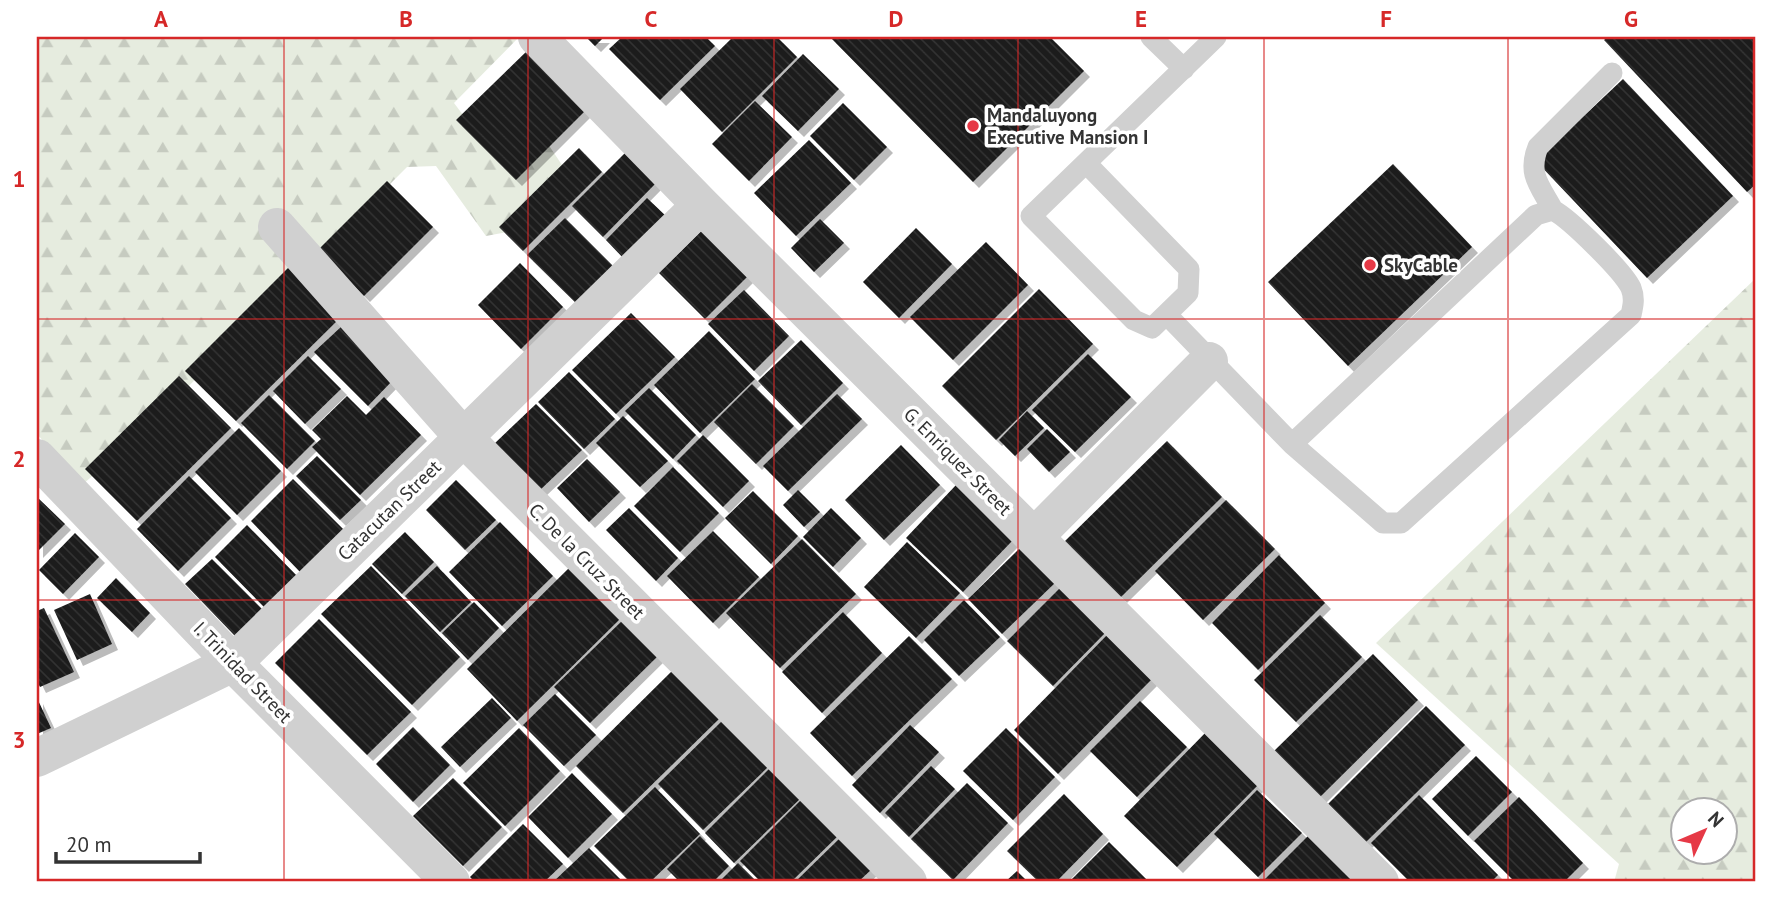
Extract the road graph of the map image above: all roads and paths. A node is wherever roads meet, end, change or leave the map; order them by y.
1 (537, 37) edge
2 (1151, 37) edge
3 (1216, 37) edge
4 (1184, 69) junction
5 (1612, 73) dead end
6 (1086, 163) junction
7 (701, 205) junction
8 (1553, 210) junction
9 (277, 227) dead end
10 (1168, 316) junction
11 (1209, 361) junction
12 (464, 438) junction
13 (1292, 444) junction
14 (37, 458) edge
15 (1034, 537) junction
16 (233, 663) junction
17 (37, 758) edge
18 (451, 882) edge
19 (908, 882) edge
20 (1380, 882) edge

1 - 7 street, G. Enriquez Street
2 - 4 lane
3 - 4 lane
4 - 6 lane
5 - 8 lane
6 - 10 lane
6 - 10 lane
7 - 12 street, Catacutan Street
7 - 15 street, G. Enriquez Street
8 - 13 lane
8 - 13 lane
9 - 12 street, C. De la Cruz Street
10 - 11 lane
11 - 13 lane
11 - 15 street
12 - 16 street, Catacutan Street
12 - 19 street, C. De la Cruz Street
14 - 16 street, I. Trinidad Street
15 - 20 street, G. Enriquez Street
16 - 17 street, Catacutan Street
16 - 18 street, I. Trinidad Street

